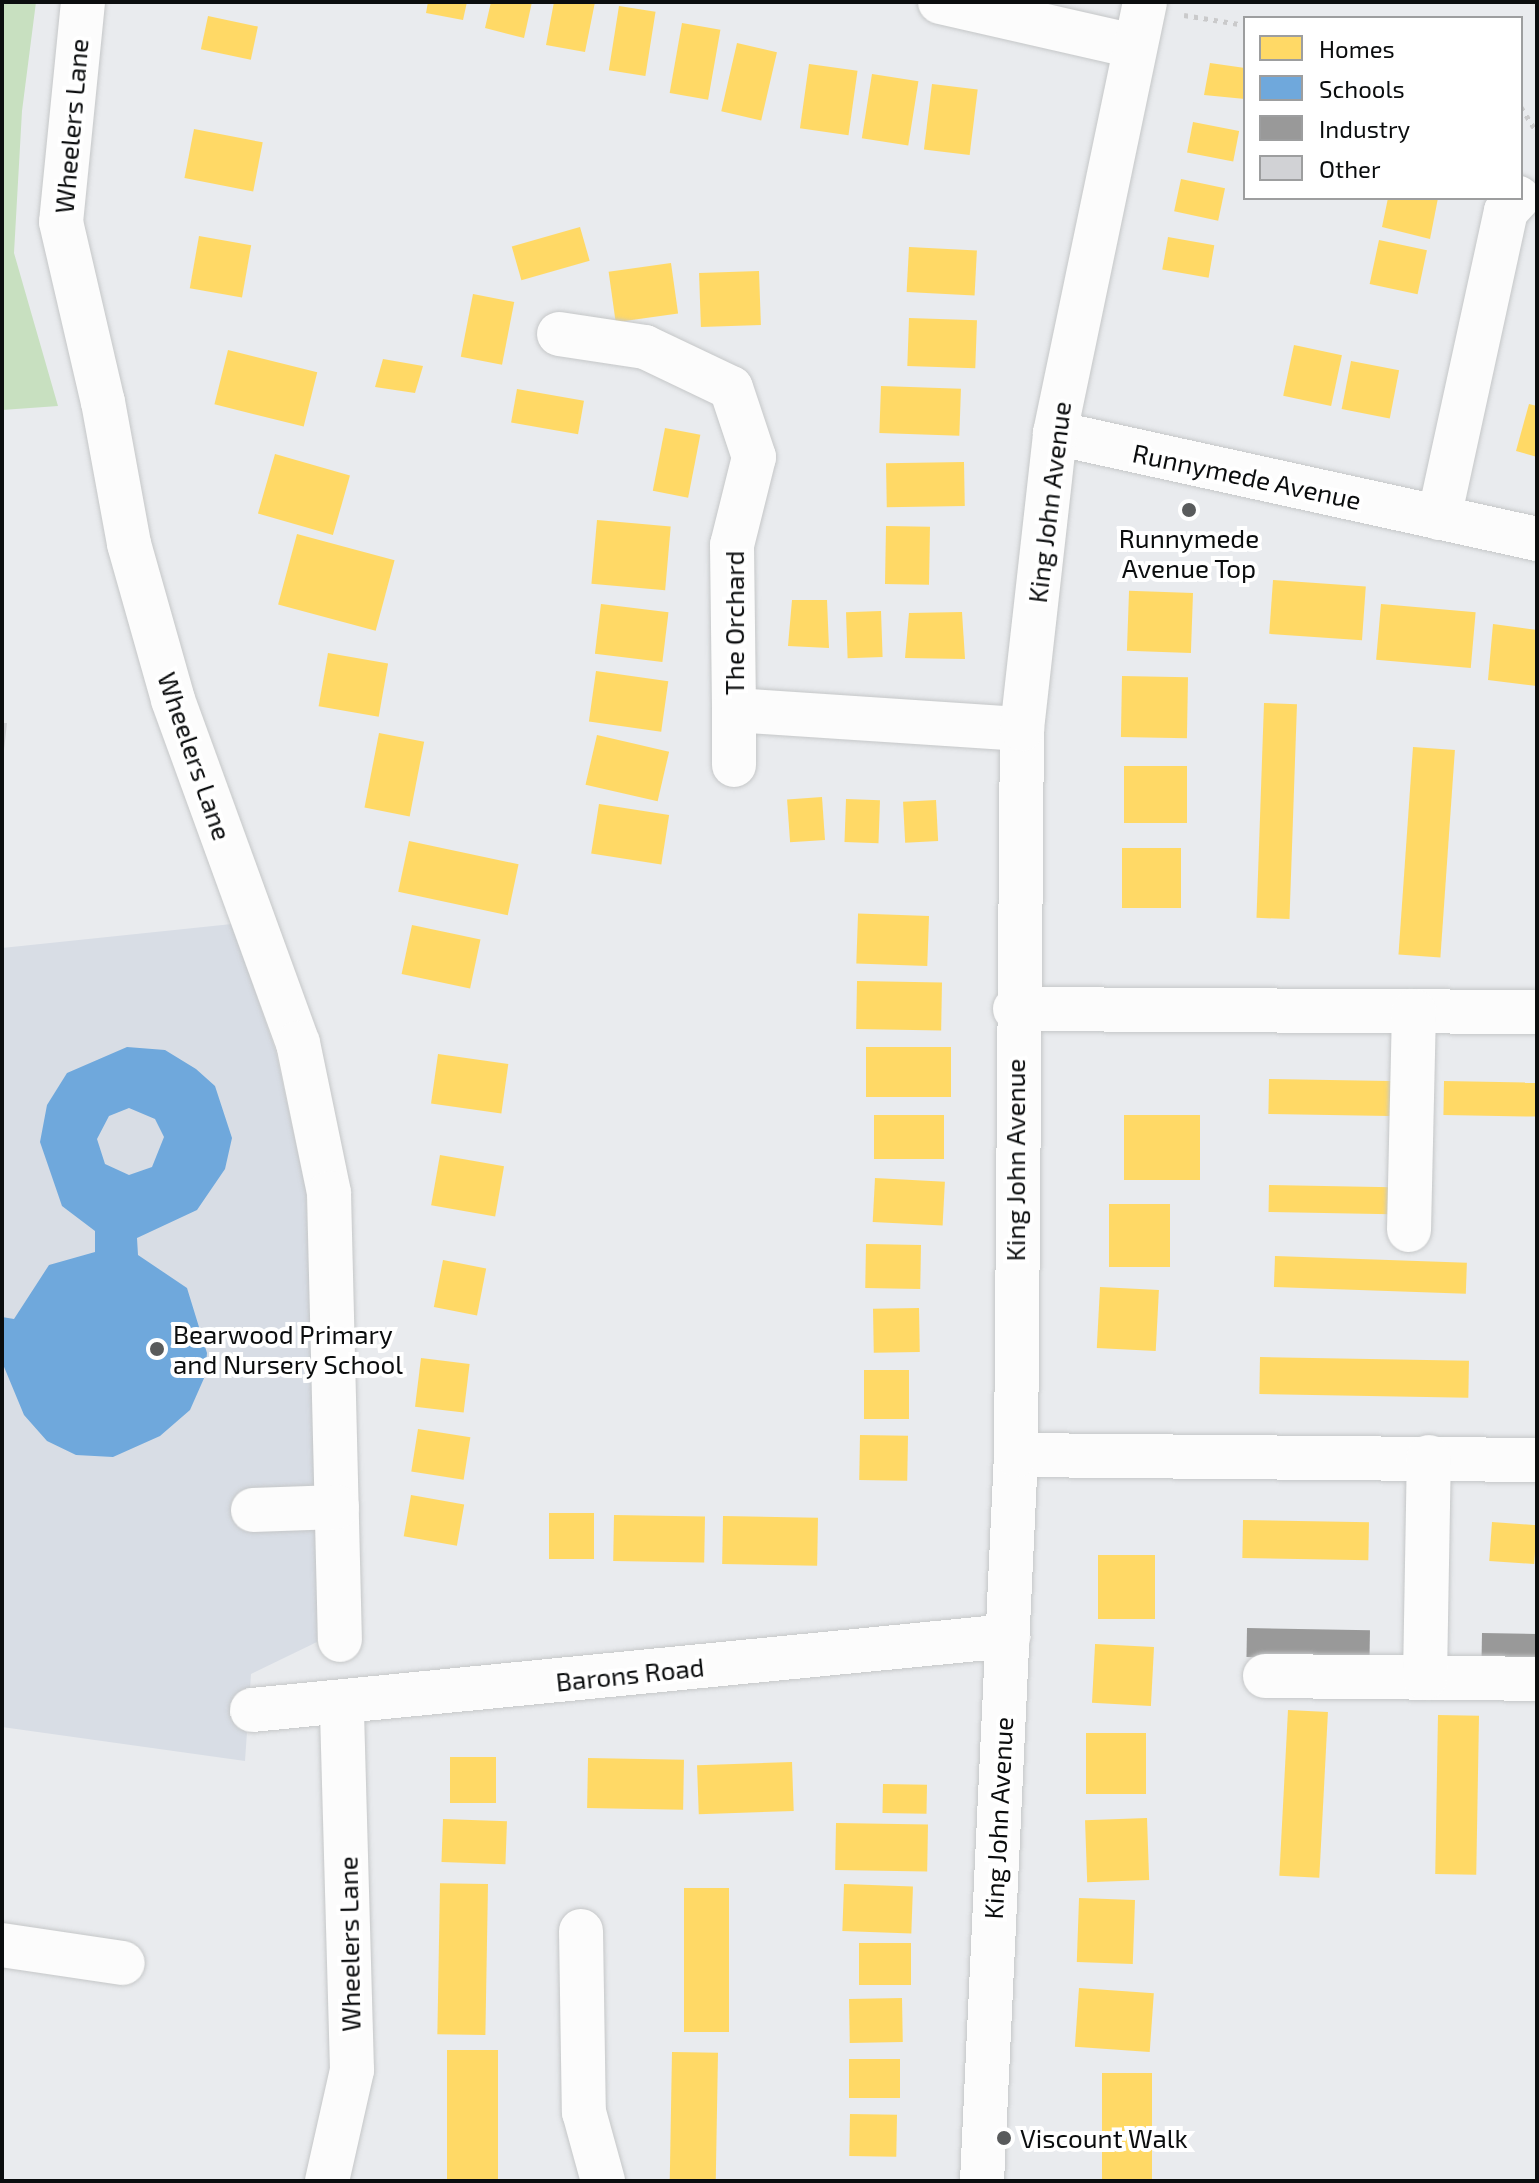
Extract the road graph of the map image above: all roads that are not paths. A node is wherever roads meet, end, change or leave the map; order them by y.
1 (83, 2) edge
2 (940, 2) edge
3 (1141, 18) edge
4 (1537, 176) edge
5 (1523, 192) edge
6 (1516, 200) edge
7 (559, 334) dead end
8 (1055, 433) junction
9 (1439, 518) junction
10 (1537, 539) edge
11 (734, 710) junction
12 (1022, 729) junction
13 (734, 765) dead end
14 (1015, 1009) junction
15 (1414, 1011) junction
16 (1537, 1012) edge
17 (1409, 1230) dead end
18 (1016, 1455) junction
19 (1429, 1457) junction
20 (1537, 1460) edge
21 (337, 1507) junction
22 (253, 1510) dead end
23 (1008, 1636) junction
24 (340, 1640) dead end
25 (1265, 1676) dead end
26 (1425, 1678) junction
27 (1537, 1679) edge
28 (342, 1703) junction
29 (252, 1710) dead end
30 (581, 1931) dead end
31 (2, 1945) edge
32 (123, 1963) dead end
33 (327, 2181) edge
34 (603, 2181) edge
35 (982, 2181) edge

1 - 21 street, Wheelers Lane
2 - 3 street
3 - 8 street, King John Avenue
4 - 5 street
6 - 9 street
7 - 11 street, The Orchard
8 - 9 street, Runnymede Avenue
8 - 12 street, King John Avenue
9 - 10 street, Runnymede Avenue
11 - 12 street, The Orchard
11 - 13 street, The Orchard
12 - 14 street, King John Avenue
14 - 15 street
14 - 18 street, King John Avenue
15 - 16 street
15 - 17 street
18 - 19 street
18 - 23 street, King John Avenue
19 - 20 street
19 - 26 street
21 - 22 street
21 - 24 street, Wheelers Lane
23 - 28 street, Barons Road
23 - 35 street, King John Avenue
25 - 26 street
26 - 27 street
28 - 29 street, Barons Road
28 - 33 street, Wheelers Lane
30 - 34 street
31 - 32 street

